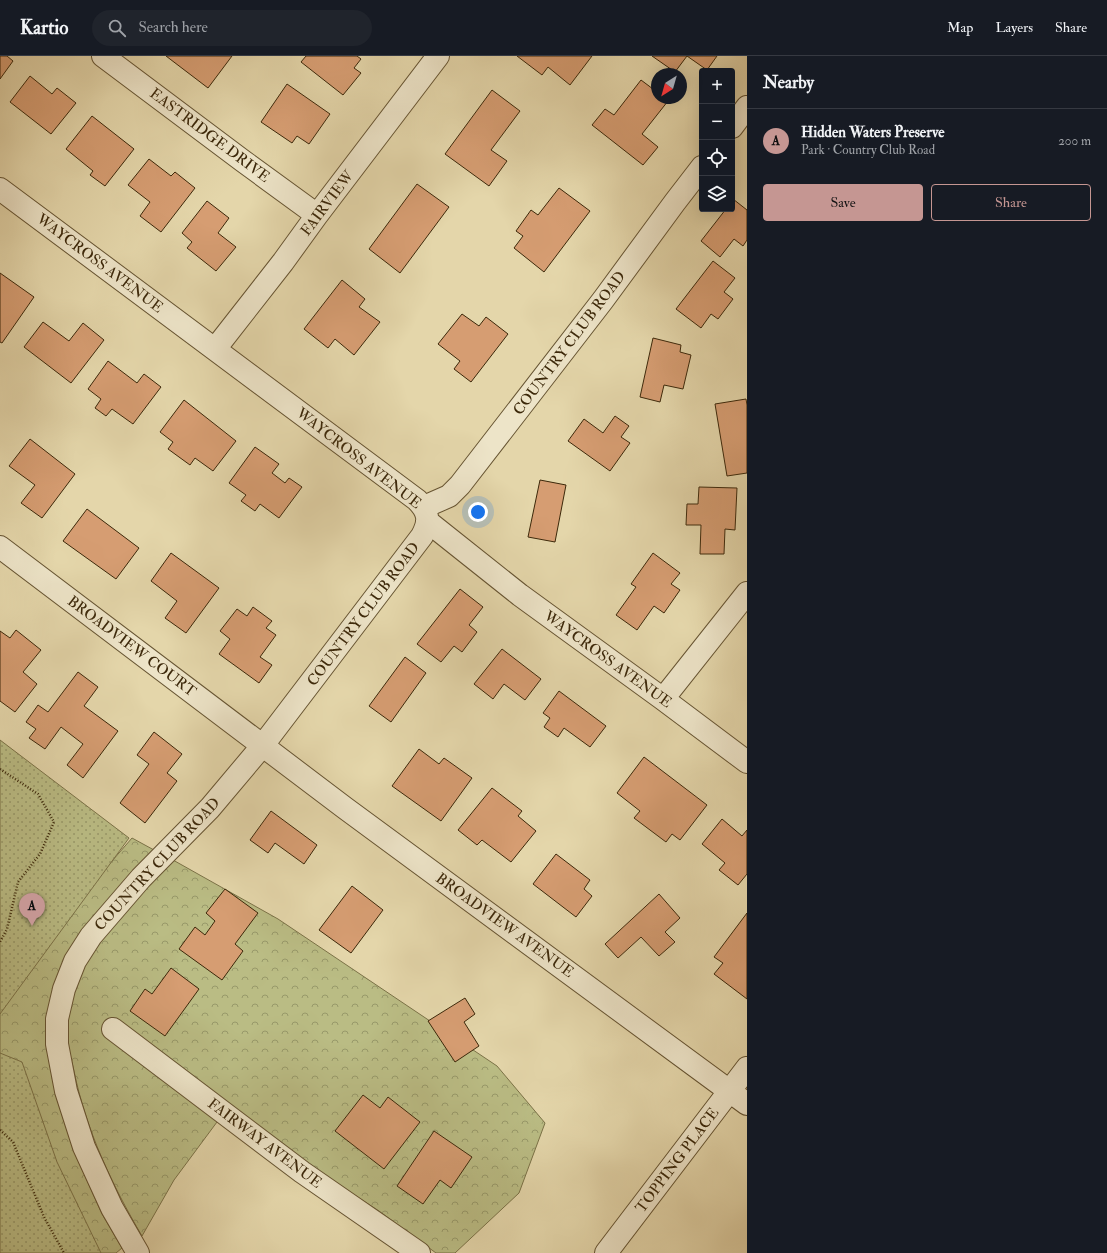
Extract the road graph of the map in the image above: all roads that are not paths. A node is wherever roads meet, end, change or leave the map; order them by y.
1 (103, 56) edge
2 (438, 56) edge
3 (747, 107) edge
4 (735, 123) edge
5 (699, 171) edge
6 (0, 188) edge
7 (317, 215) junction
8 (215, 349) junction
9 (426, 514) junction
10 (0, 547) edge
11 (747, 593) edge
12 (663, 699) junction
13 (263, 745) junction
14 (747, 762) edge
15 (113, 1029) dead end
16 (747, 1068) edge
17 (729, 1090) junction
18 (747, 1104) edge
19 (138, 1253) edge
20 (419, 1253) edge
21 (606, 1253) edge

1 - 7 street, EASTRIDGE DRIVE
2 - 7 street, FAIRVIEW
3 - 4 street
5 - 9 street, COUNTRY CLUB ROAD
6 - 8 street, WAYCROSS AVENUE
7 - 8 street, FAIRVIEW
8 - 9 street, WAYCROSS AVENUE
9 - 12 street, WAYCROSS AVENUE
9 - 13 street, COUNTRY CLUB ROAD
10 - 13 street, BROADVIEW COURT
11 - 12 street
12 - 14 street, WAYCROSS AVENUE
13 - 17 street, BROADVIEW AVENUE
13 - 19 street, COUNTRY CLUB ROAD
15 - 20 street, FAIRWAY AVENUE
16 - 17 street, TOPPING PLACE
17 - 18 street, BROADVIEW AVENUE
17 - 21 street, TOPPING PLACE

